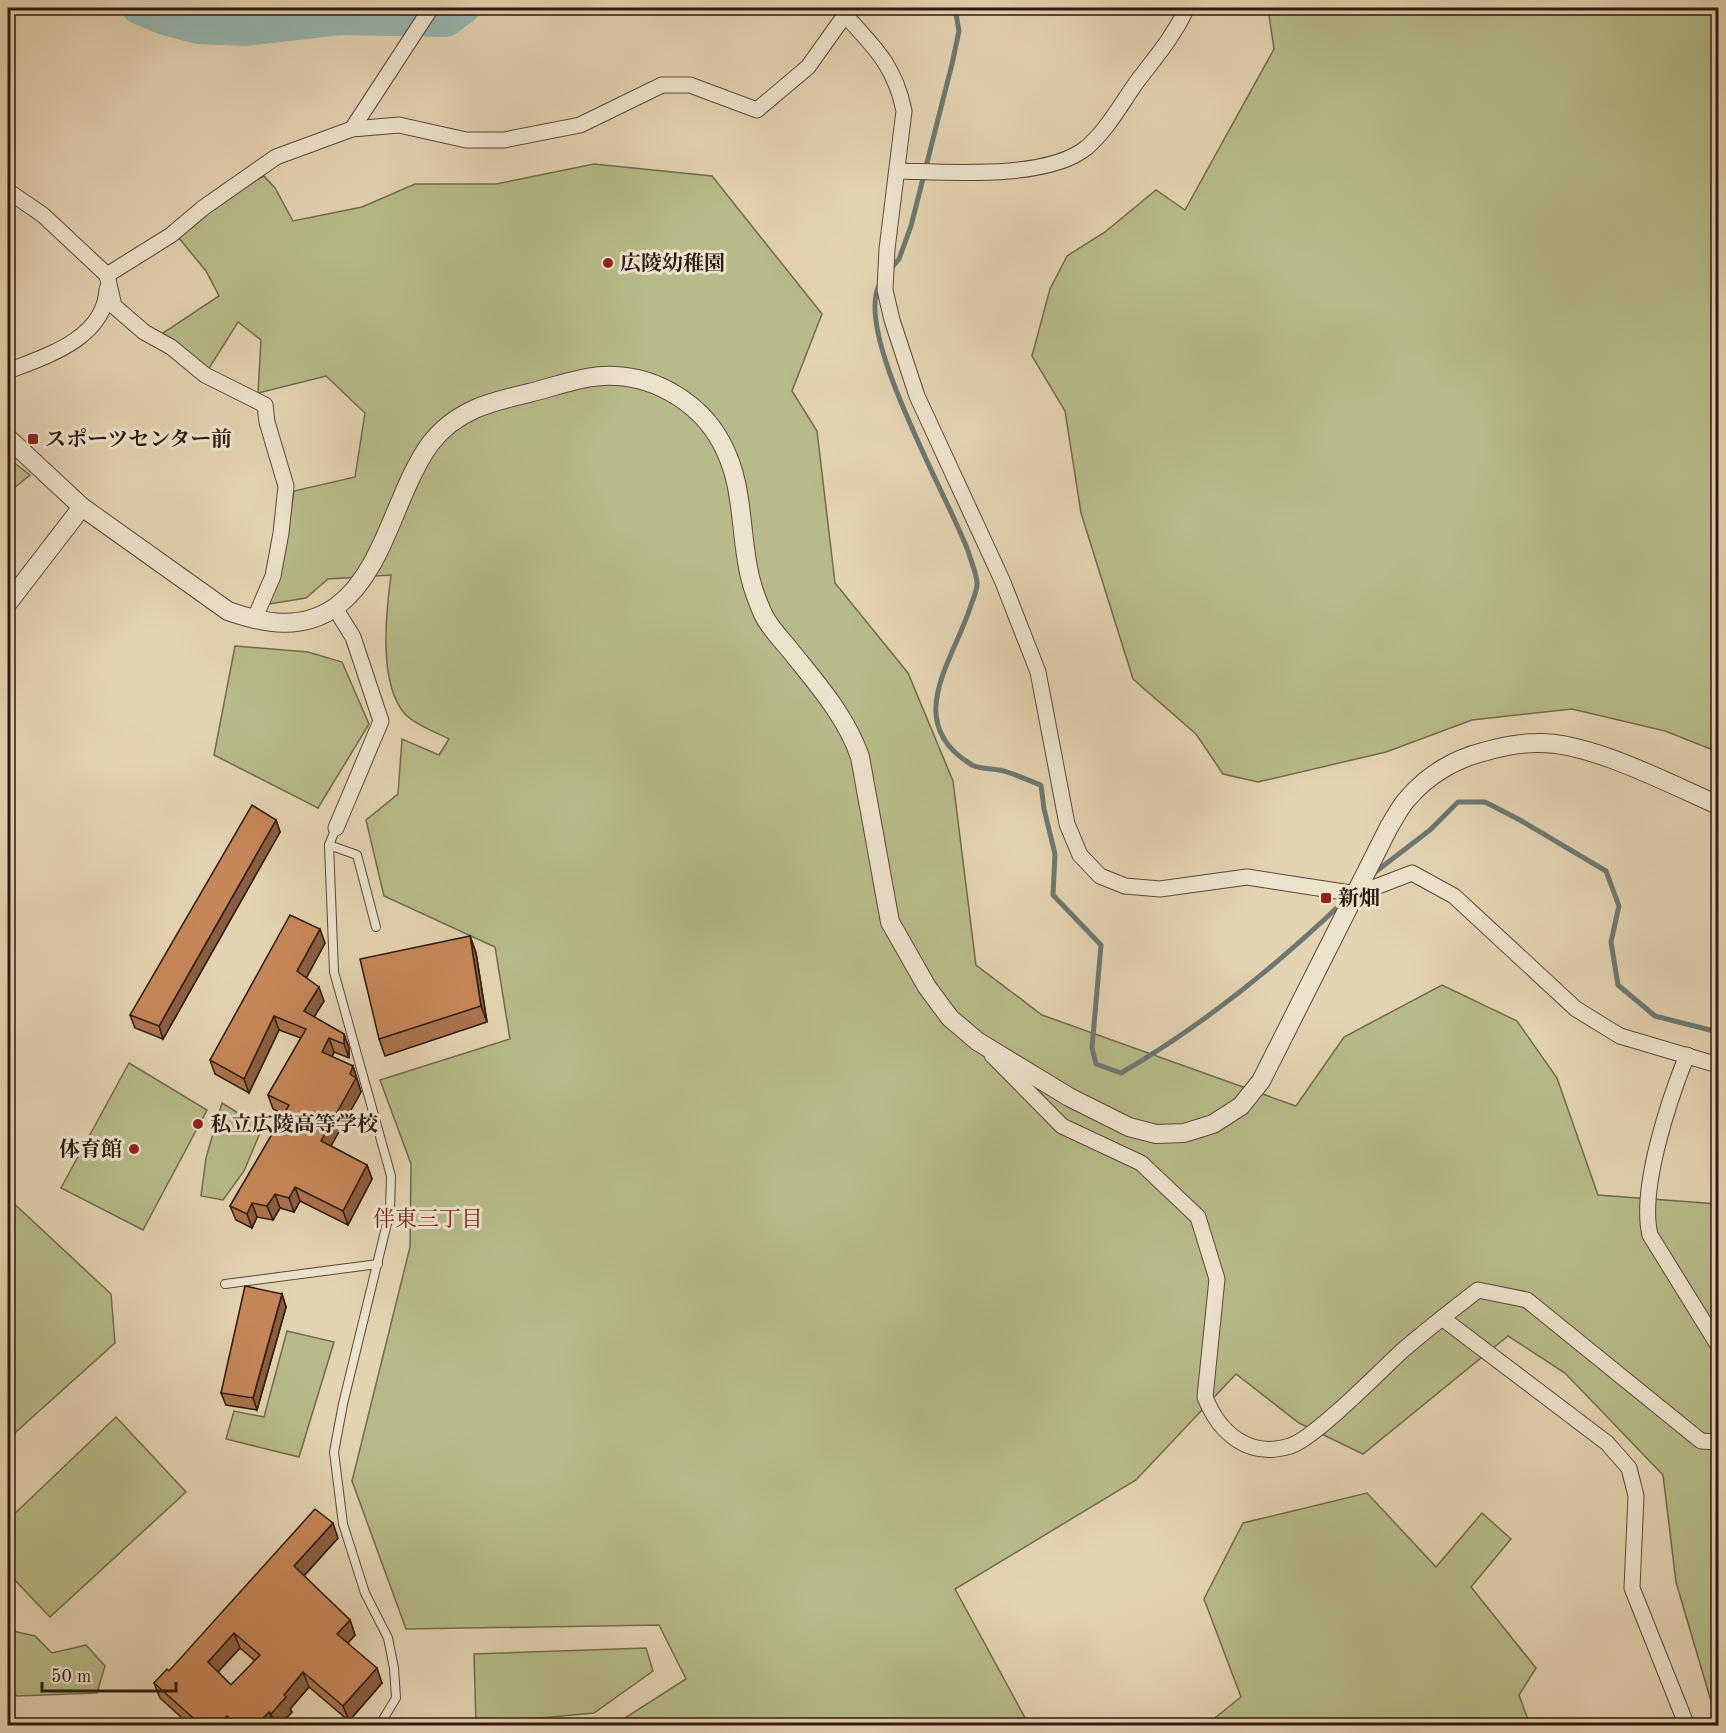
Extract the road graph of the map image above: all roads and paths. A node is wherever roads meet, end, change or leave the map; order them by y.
1 (1187, 8) edge
2 (429, 10) edge
3 (846, 11) edge
4 (352, 129) junction
5 (898, 171) junction
6 (8, 191) edge
7 (107, 275) junction
8 (8, 371) edge
9 (8, 438) edge
10 (82, 507) junction
11 (8, 603) edge
12 (335, 608) junction
13 (254, 620) junction
14 (1719, 805) edge
15 (336, 828) joint
16 (329, 845) junction
17 (1357, 894) junction
18 (376, 927) dead end
19 (977, 1041) junction
20 (1687, 1056) junction
21 (1719, 1065) edge
22 (378, 1264) junction
23 (225, 1284) dead end
24 (1442, 1318) junction
25 (1719, 1345) edge
26 (1719, 1442) edge
27 (379, 1725) edge
28 (1687, 1725) edge

1 - 5 street
2 - 4 street
3 - 4 street
3 - 5 street
4 - 7 street
5 - 17 street
6 - 7 street
7 - 8 street
7 - 13 street
9 - 10 street
10 - 11 street
10 - 13 street
12 - 13 street
12 - 15 street
12 - 19 street
14 - 17 street
15 - 16 lane
16 - 18 lane
16 - 22 lane
17 - 19 street
17 - 20 street
19 - 24 street
20 - 21 street
20 - 25 street
22 - 23 lane
22 - 27 lane
24 - 26 street
24 - 28 street

